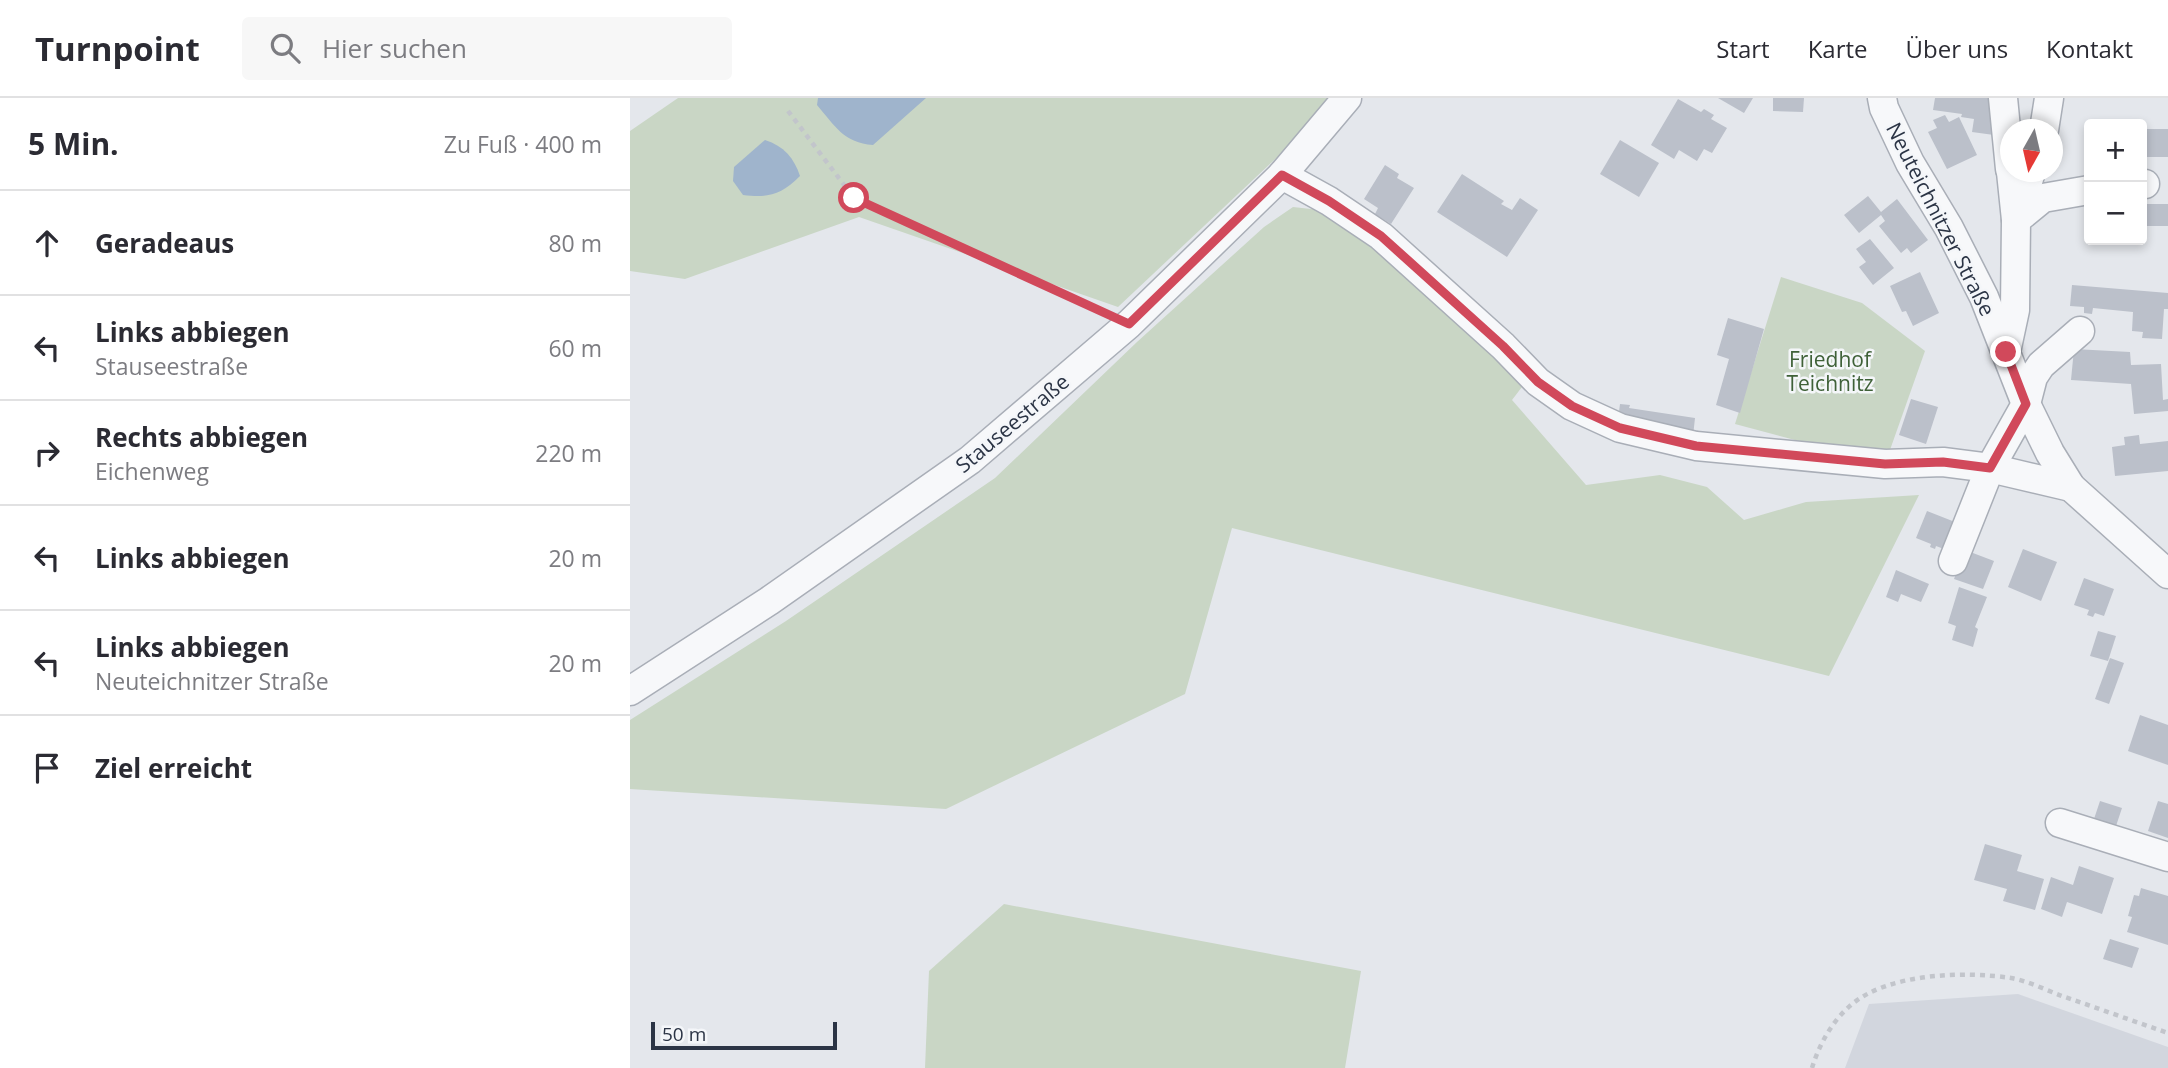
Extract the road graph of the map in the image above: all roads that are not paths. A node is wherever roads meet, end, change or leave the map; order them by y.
1 (1347, 98) edge
2 (1882, 98) edge
3 (2003, 98) edge
4 (2049, 98) edge
5 (2005, 119) edge
6 (2046, 119) edge
7 (1282, 175) junction
8 (2012, 182) edge
9 (2028, 182) edge
10 (2084, 191) edge
11 (2016, 220) junction
12 (2080, 331) dead end
13 (2006, 352) junction
14 (2026, 404) junction
15 (1990, 468) junction
16 (2071, 487) junction
17 (1953, 561) dead end
18 (2168, 574) edge
19 (630, 691) edge
20 (2060, 823) dead end
21 (2168, 858) edge

1 - 7 street, Stauseestraße
2 - 13 street, Neuteichnitzer Straße
3 - 5 street
4 - 6 street
7 - 15 street
7 - 19 street, Stauseestraße
8 - 11 street
9 - 11 street
10 - 11 street
11 - 13 street
12 - 14 street
13 - 14 street, Neuteichnitzer Straße
14 - 15 street
14 - 16 street, Neuteichnitzer Straße
15 - 16 street
15 - 17 street
16 - 18 street, Neuteichnitzer Straße
20 - 21 street

